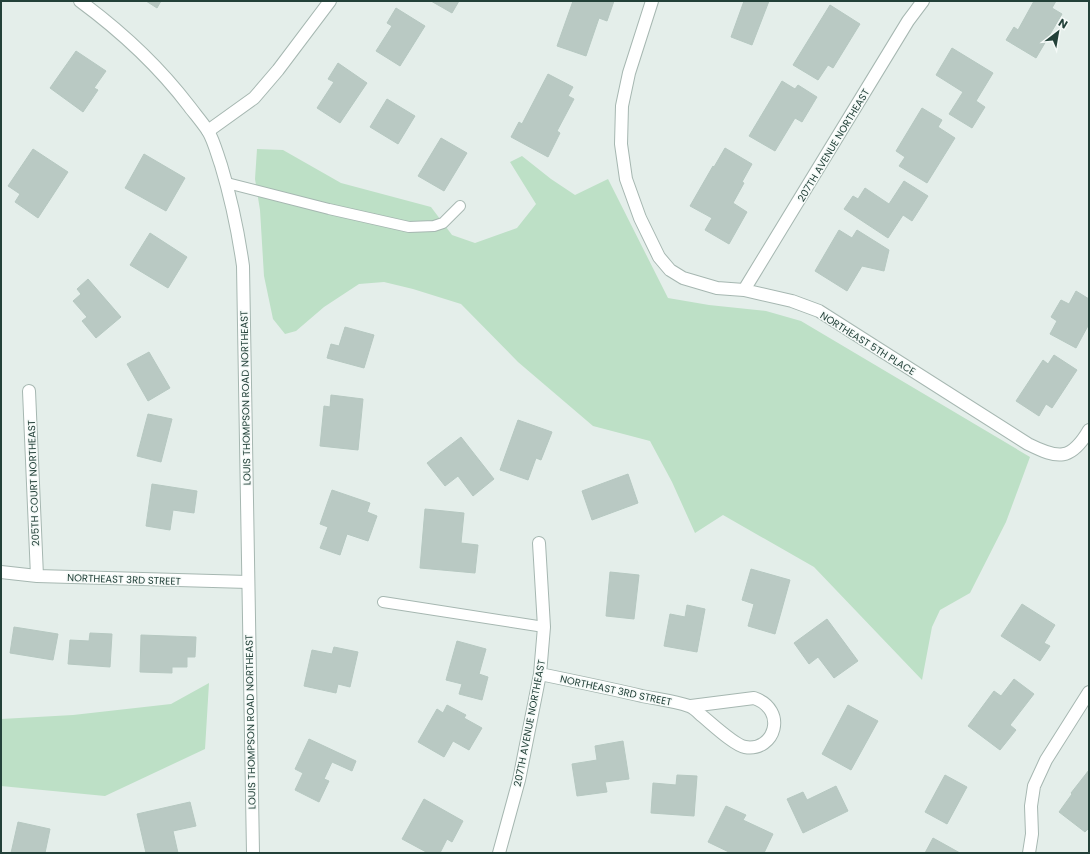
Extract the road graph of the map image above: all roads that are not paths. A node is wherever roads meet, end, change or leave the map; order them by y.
1 (80, 1) edge
2 (330, 1) edge
3 (652, 1) edge
4 (924, 1) edge
5 (208, 131) junction
6 (226, 183) junction
7 (460, 206) dead end
8 (744, 290) junction
9 (29, 391) dead end
10 (1089, 430) edge
11 (539, 543) dead end
12 (1, 572) edge
13 (37, 576) junction
14 (248, 582) junction
15 (382, 602) dead end
16 (544, 627) junction
17 (540, 674) junction
18 (1089, 692) edge
19 (691, 706) junction
20 (253, 853) edge
21 (499, 853) edge
22 (1029, 853) edge

1 - 5 street, LOUIS THOMPSON ROAD NORTHEAST
2 - 5 street
3 - 8 street, NORTHEAST 5TH PLACE
4 - 8 street, 207TH AVENUE NORTHEAST
5 - 6 street, LOUIS THOMPSON ROAD NORTHEAST
6 - 7 lane
6 - 14 street, LOUIS THOMPSON ROAD NORTHEAST
8 - 10 street, NORTHEAST 5TH PLACE
9 - 13 street, 205TH COURT NORTHEAST
11 - 16 street, 207TH AVENUE NORTHEAST
12 - 13 street, NORTHEAST 3RD STREET
13 - 14 street, NORTHEAST 3RD STREET
14 - 20 street, LOUIS THOMPSON ROAD NORTHEAST
15 - 16 lane
16 - 17 street, 207TH AVENUE NORTHEAST
17 - 19 street, NORTHEAST 3RD STREET
17 - 21 street, 207TH AVENUE NORTHEAST
18 - 22 street
19 - 19 street, NORTHEAST 3RD STREET

